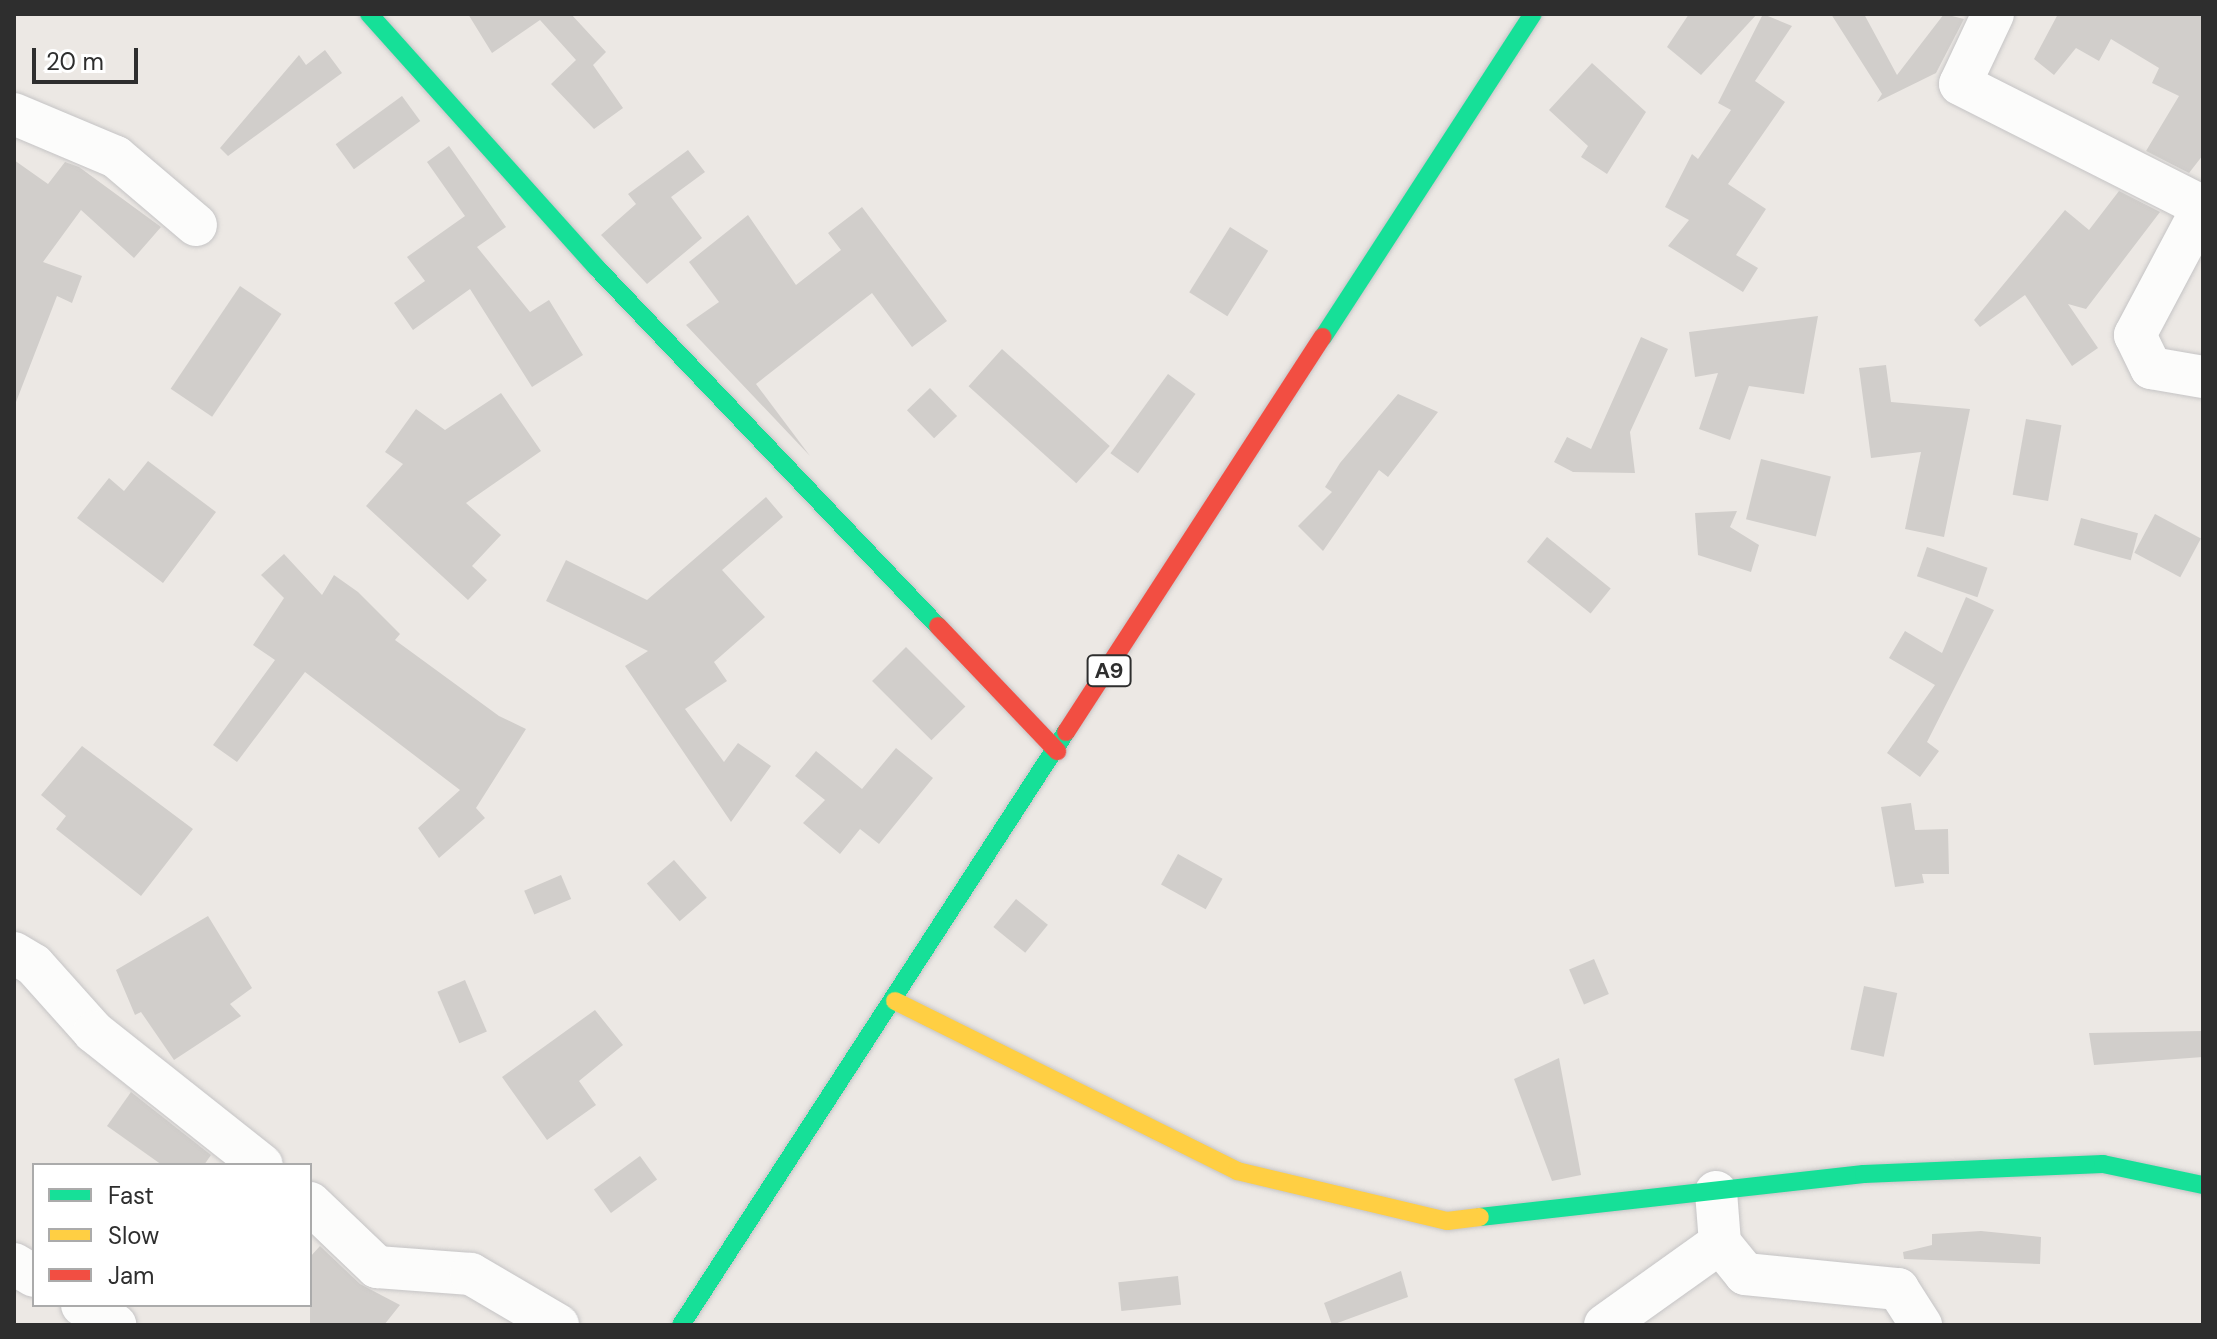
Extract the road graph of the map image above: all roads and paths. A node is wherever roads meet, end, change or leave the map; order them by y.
1 (369, 14) edge
2 (1533, 14) edge
3 (1993, 14) edge
4 (14, 114) edge
5 (2203, 207) edge
6 (196, 225) dead end
7 (2203, 377) edge
8 (1057, 751) junction
9 (14, 953) edge
10 (895, 1001) junction
11 (259, 1163) edge
12 (2203, 1185) edge
13 (1716, 1192) junction
14 (312, 1205) edge
15 (1720, 1243) junction
16 (14, 1264) edge
17 (32, 1275) edge
18 (85, 1307) edge
19 (115, 1325) edge
20 (558, 1325) edge
21 (681, 1325) edge
22 (1605, 1325) edge
23 (1921, 1325) edge

1 - 8 street
2 - 8 street, A9
3 - 5 street
4 - 6 street
5 - 7 street
8 - 10 street, A9
9 - 11 street
10 - 13 street
10 - 21 street, A9
12 - 13 street
13 - 15 street
14 - 20 street
15 - 22 street
15 - 23 street
16 - 17 street
18 - 19 street

